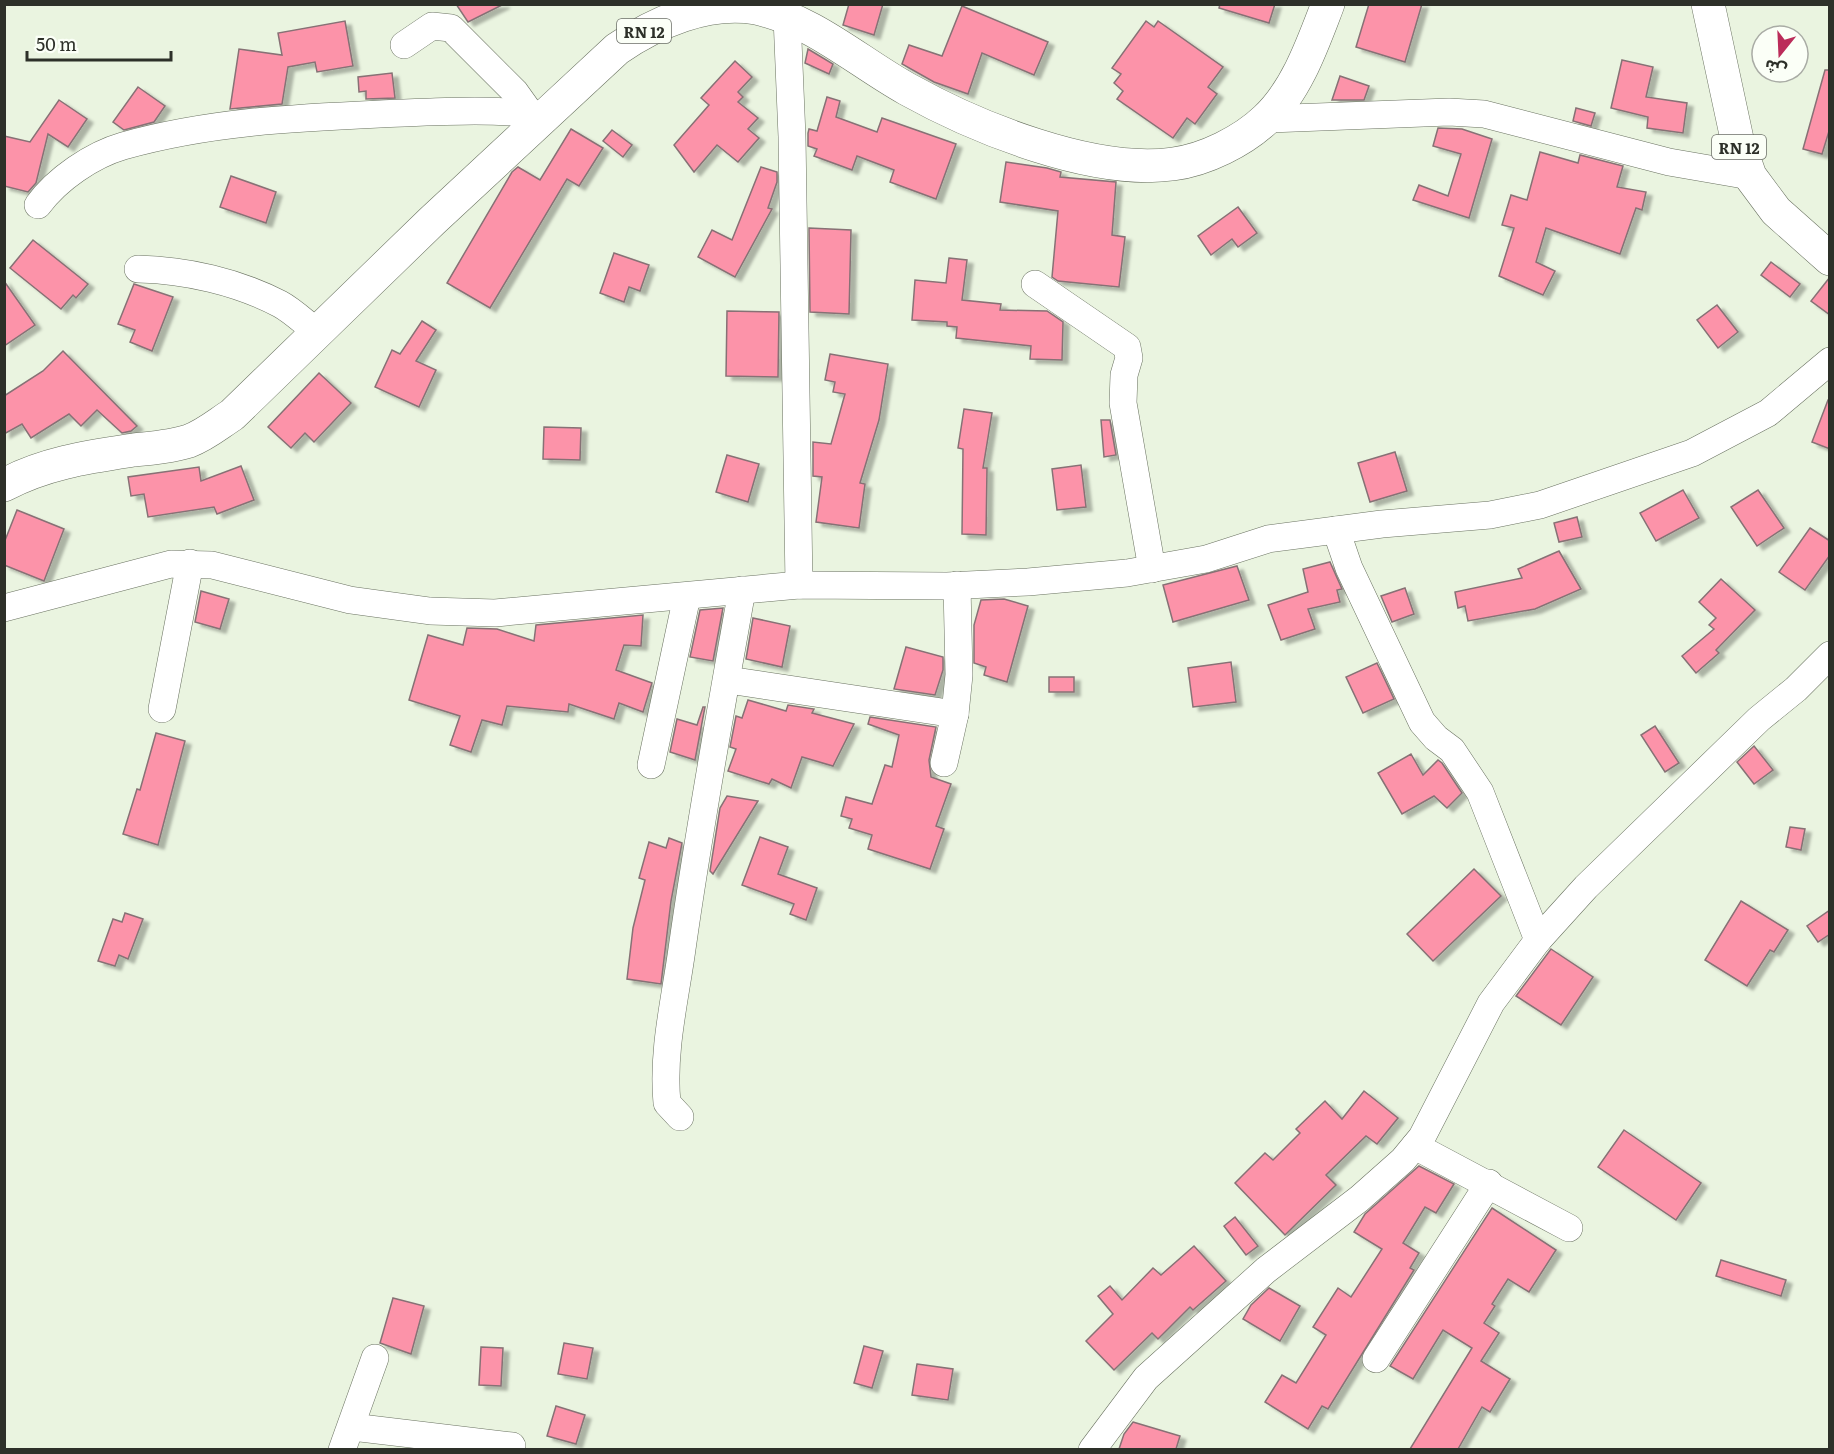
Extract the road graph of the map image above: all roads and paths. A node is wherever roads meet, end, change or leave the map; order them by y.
1 (1328, 4) edge
2 (1708, 4) edge
3 (771, 10) edge
4 (404, 45) dead end
5 (537, 114) junction
6 (1267, 119) junction
7 (1750, 176) junction
8 (38, 204) dead end
9 (1830, 259) edge
10 (138, 269) dead end
11 (1035, 285) dead end
12 (317, 332) junction
13 (1830, 360) edge
14 (4, 485) edge
15 (1335, 530) junction
16 (190, 563) junction
17 (1152, 568) junction
18 (799, 585) junction
19 (957, 585) junction
20 (742, 590) junction
21 (687, 596) junction
22 (4, 608) edge
23 (1830, 655) edge
24 (728, 680) junction
25 (162, 709) dead end
26 (955, 714) junction
27 (944, 763) dead end
28 (651, 765) dead end
29 (1538, 940) junction
30 (680, 1117) dead end
31 (1415, 1146) junction
32 (1489, 1183) junction
33 (1569, 1228) dead end
34 (375, 1358) dead end
35 (1376, 1359) dead end
36 (347, 1438) edge
37 (512, 1446) dead end
38 (1092, 1449) edge

1 - 6 main road, RN 12
2 - 7 main road, RN 12
3 - 5 main road, RN 12
3 - 6 main road, RN 12
3 - 18 street
4 - 5 street
5 - 8 street
5 - 12 main road, RN 12
6 - 7 street
7 - 9 main road, RN 12
10 - 12 street
11 - 17 street
12 - 14 main road, RN 12
13 - 15 street
15 - 17 street
15 - 29 street
16 - 21 street
16 - 22 street
16 - 25 street
17 - 19 street
18 - 19 street
18 - 20 street
19 - 26 street
20 - 21 street
20 - 24 street
21 - 28 street
23 - 29 street
24 - 26 street
24 - 30 street
26 - 27 street
29 - 31 street
31 - 32 street
31 - 38 street
32 - 33 street
32 - 35 street
34 - 36 street
36 - 37 street

